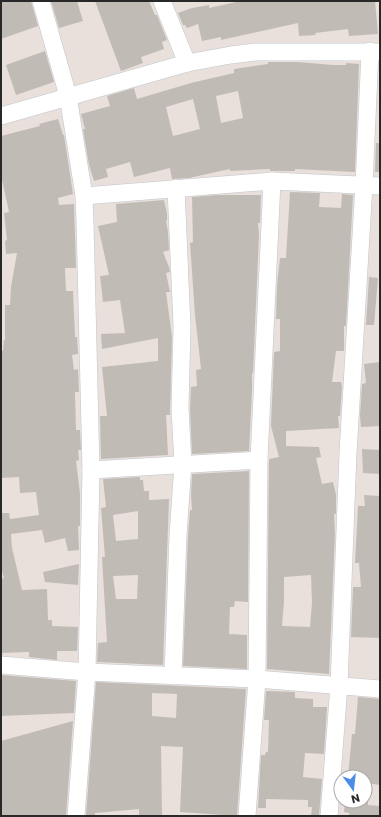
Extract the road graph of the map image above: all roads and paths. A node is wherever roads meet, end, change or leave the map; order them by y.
1 (41, 1) edge
2 (162, 1) edge
3 (375, 52) edge
4 (187, 63) junction
5 (68, 96) junction
6 (1, 116) edge
7 (272, 181) junction
8 (372, 185) edge
9 (176, 188) junction
10 (84, 196) junction
11 (259, 460) junction
12 (183, 464) junction
13 (90, 470) junction
14 (1, 665) edge
15 (87, 672) junction
16 (173, 676) junction
17 (257, 679) junction
18 (339, 685) junction
19 (380, 689) edge
20 (76, 816) edge
21 (247, 816) edge
22 (329, 816) edge

1 - 5 street
2 - 4 street
3 - 4 street
3 - 8 street
4 - 5 street
5 - 6 street
5 - 10 street
7 - 8 street
7 - 9 street
7 - 11 street
8 - 18 street
9 - 10 street
9 - 12 street
10 - 13 street
11 - 12 street
11 - 17 street
12 - 13 street
12 - 16 street
13 - 15 street
14 - 15 street
15 - 16 street
15 - 20 street
16 - 17 street
17 - 18 street
17 - 21 street
18 - 19 street
18 - 22 street

